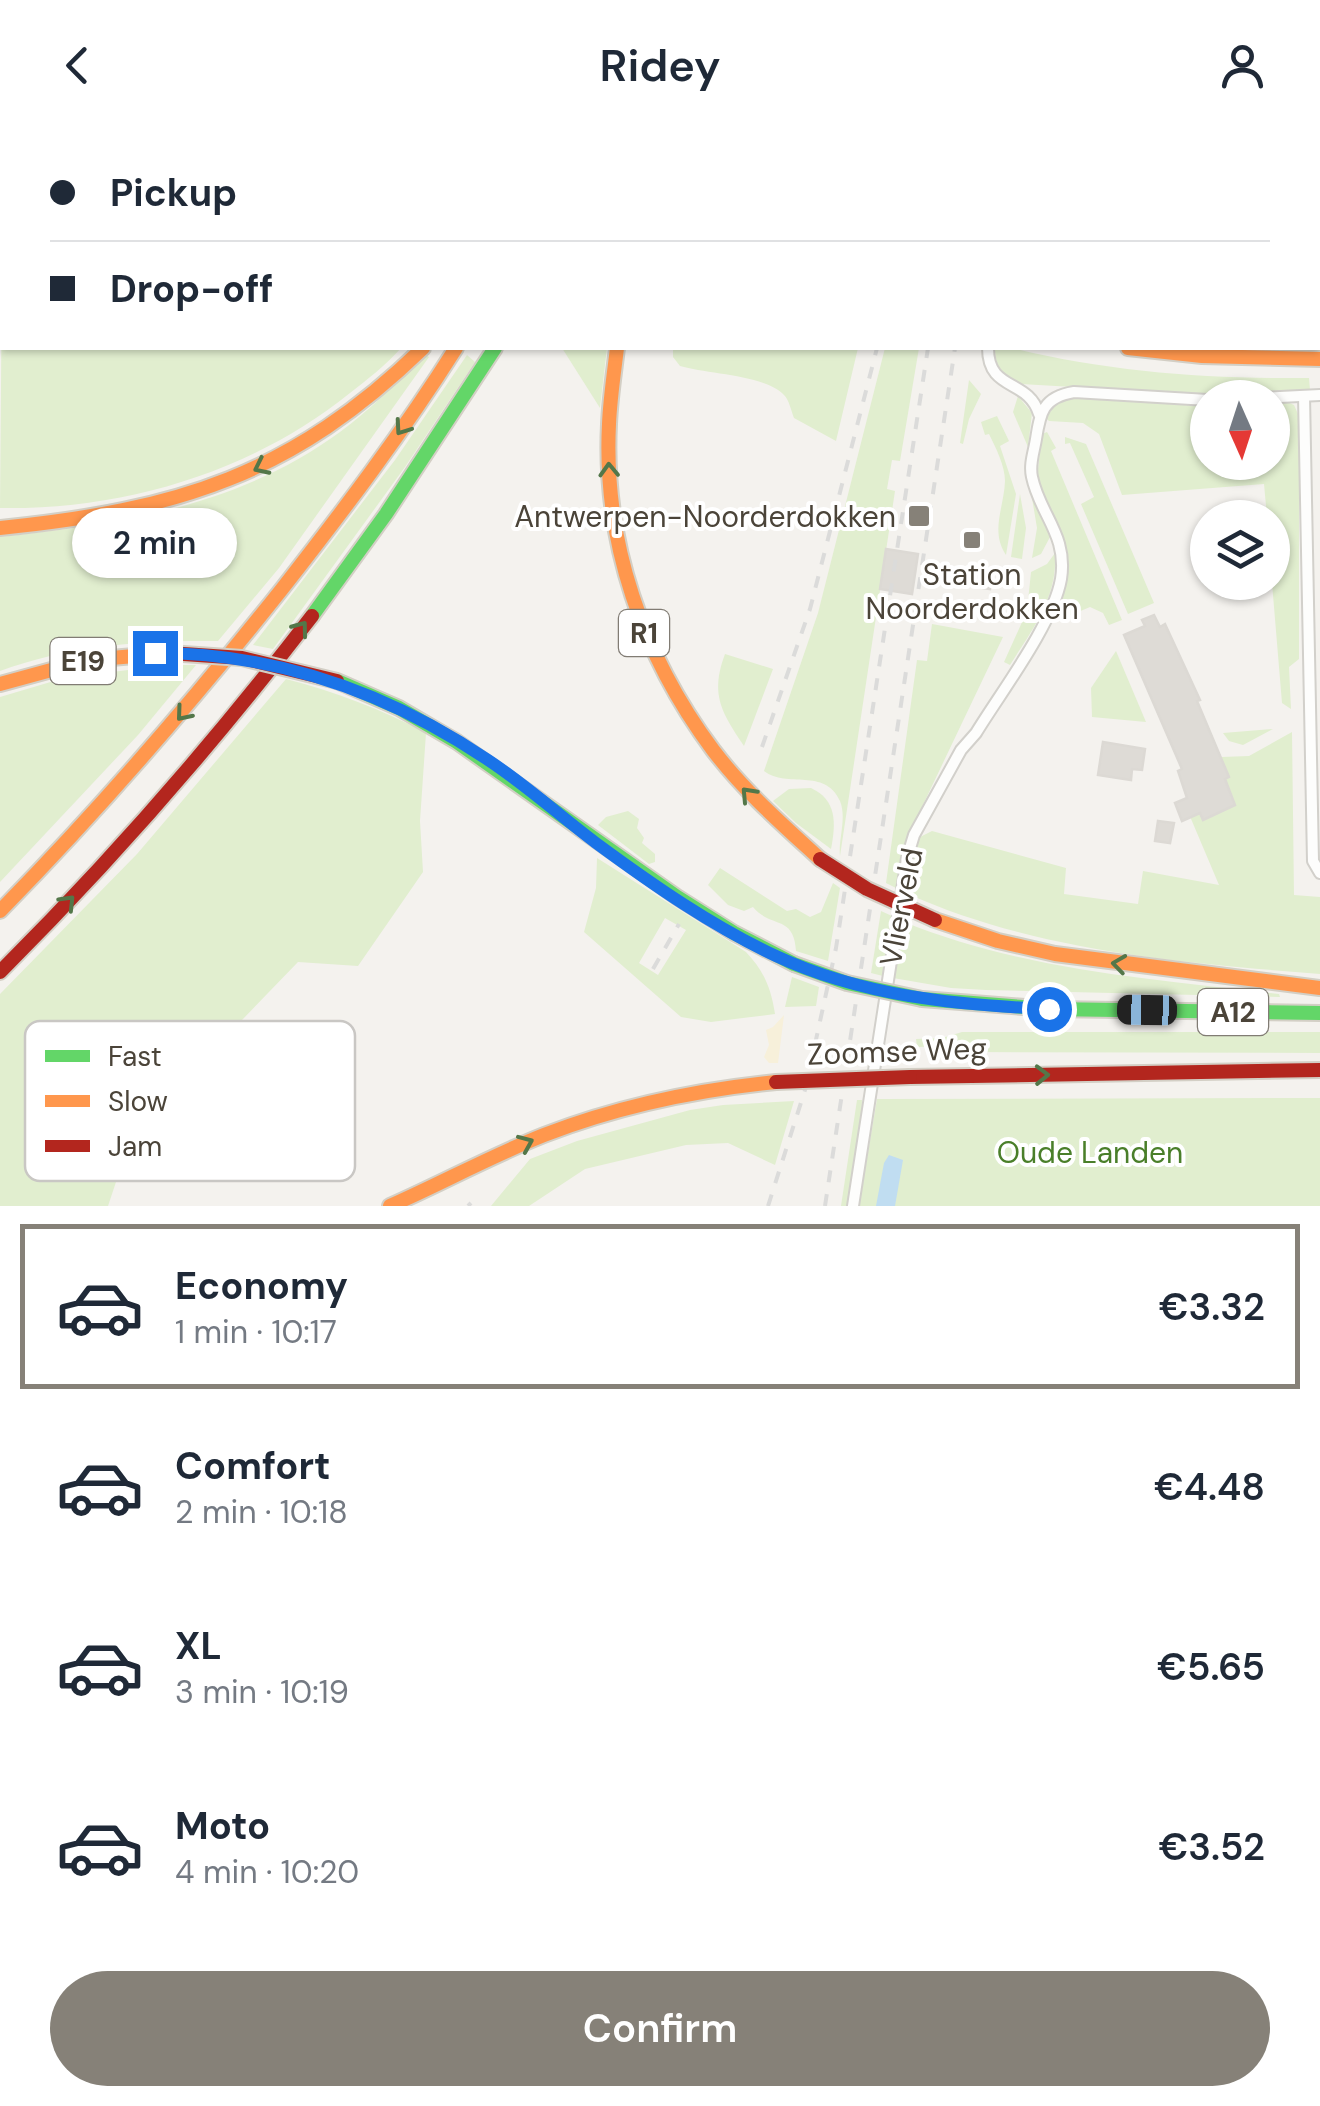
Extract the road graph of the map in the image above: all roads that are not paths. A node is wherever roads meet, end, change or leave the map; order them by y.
1 (421, 350) edge
2 (455, 350) edge
3 (494, 350) edge
4 (617, 350) edge
5 (988, 350) edge
6 (1146, 350) edge
7 (1320, 359) edge
8 (1320, 395) edge
9 (1304, 396) junction
10 (1290, 397) edge
11 (1190, 399) edge
12 (1038, 414) junction
13 (0, 528) edge
14 (0, 684) edge
15 (1320, 873) edge
16 (0, 911) edge
17 (0, 972) edge
18 (1320, 988) edge
19 (1147, 1010) joint
20 (1320, 1014) edge
21 (1320, 1070) edge
22 (438, 1186) junction
23 (390, 1206) edge
24 (414, 1206) edge
25 (853, 1206) edge

1 -> 13 main road
2 -> 16 main road
17 -> 3 main road
18 -> 4 main road, R1, bridge
5 - 12 street
6 - 7 main road
8 - 9 street
9 - 10 street
9 - 15 street
11 - 12 street
12 - 25 street, Vlierveld
14 - 19 main road, E19, bridge
19 - 20 main road, A12
22 -> 21 main road, Zoomse Weg / A12, bridge
22 - 23 main road
22 - 24 main road

